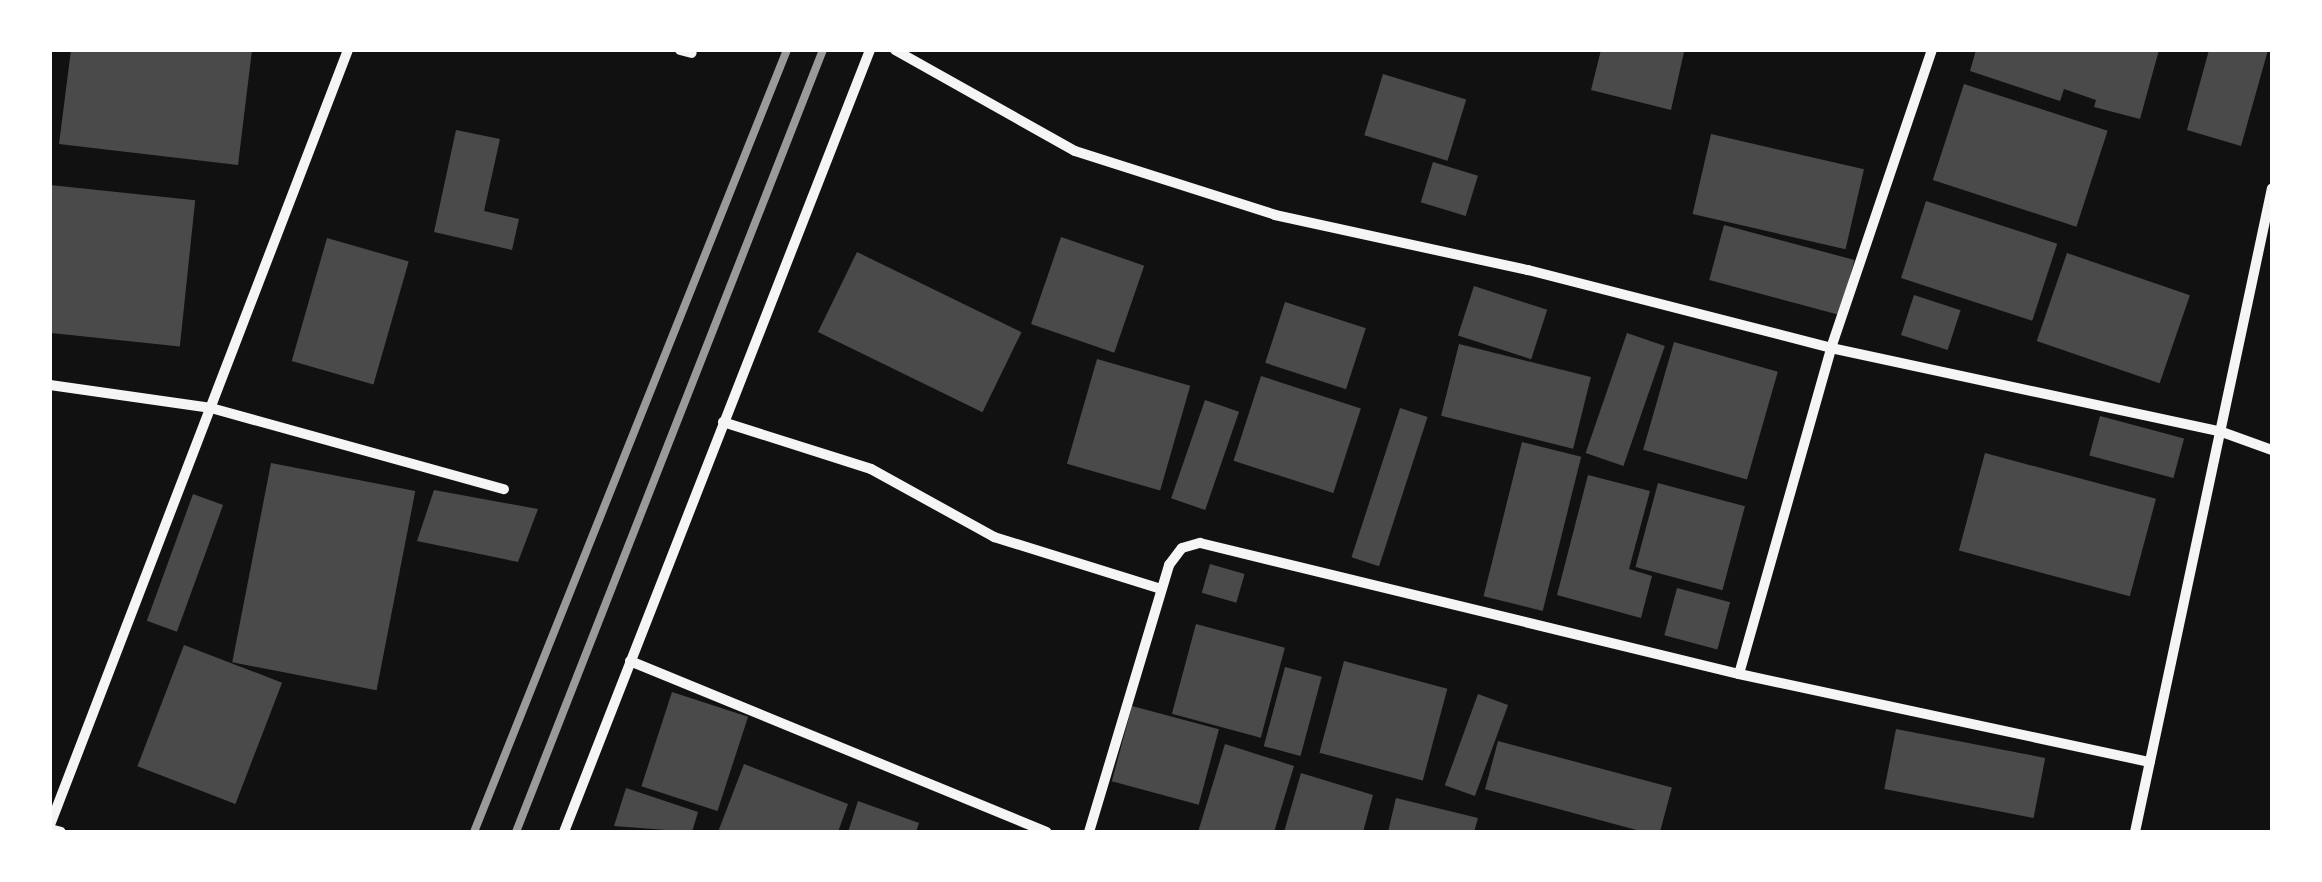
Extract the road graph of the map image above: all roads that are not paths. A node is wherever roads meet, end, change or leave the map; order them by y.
1 (348, 50) edge
2 (870, 50) edge
3 (895, 50) edge
4 (1932, 50) edge
5 (2272, 188) edge
6 (1831, 348) junction
7 (50, 385) edge
8 (211, 408) junction
9 (722, 422) junction
10 (2222, 432) junction
11 (2272, 450) edge
12 (504, 489) dead end
13 (1162, 589) junction
14 (630, 661) junction
15 (1739, 674) junction
16 (2150, 762) junction
17 (50, 827) edge
18 (61, 832) edge
19 (564, 832) edge
20 (1046, 832) edge
21 (1089, 832) edge
22 (2134, 832) edge

1 - 8 street
2 - 9 street
3 - 6 street
4 - 6 street
5 - 10 street
6 - 10 street
6 - 15 street
7 - 8 street
8 - 12 street
8 - 17 street
9 - 13 street
9 - 14 street
10 - 11 street
10 - 16 street
13 - 15 street
13 - 21 street
14 - 19 street
14 - 20 street
15 - 16 street
16 - 22 street
17 - 18 street

